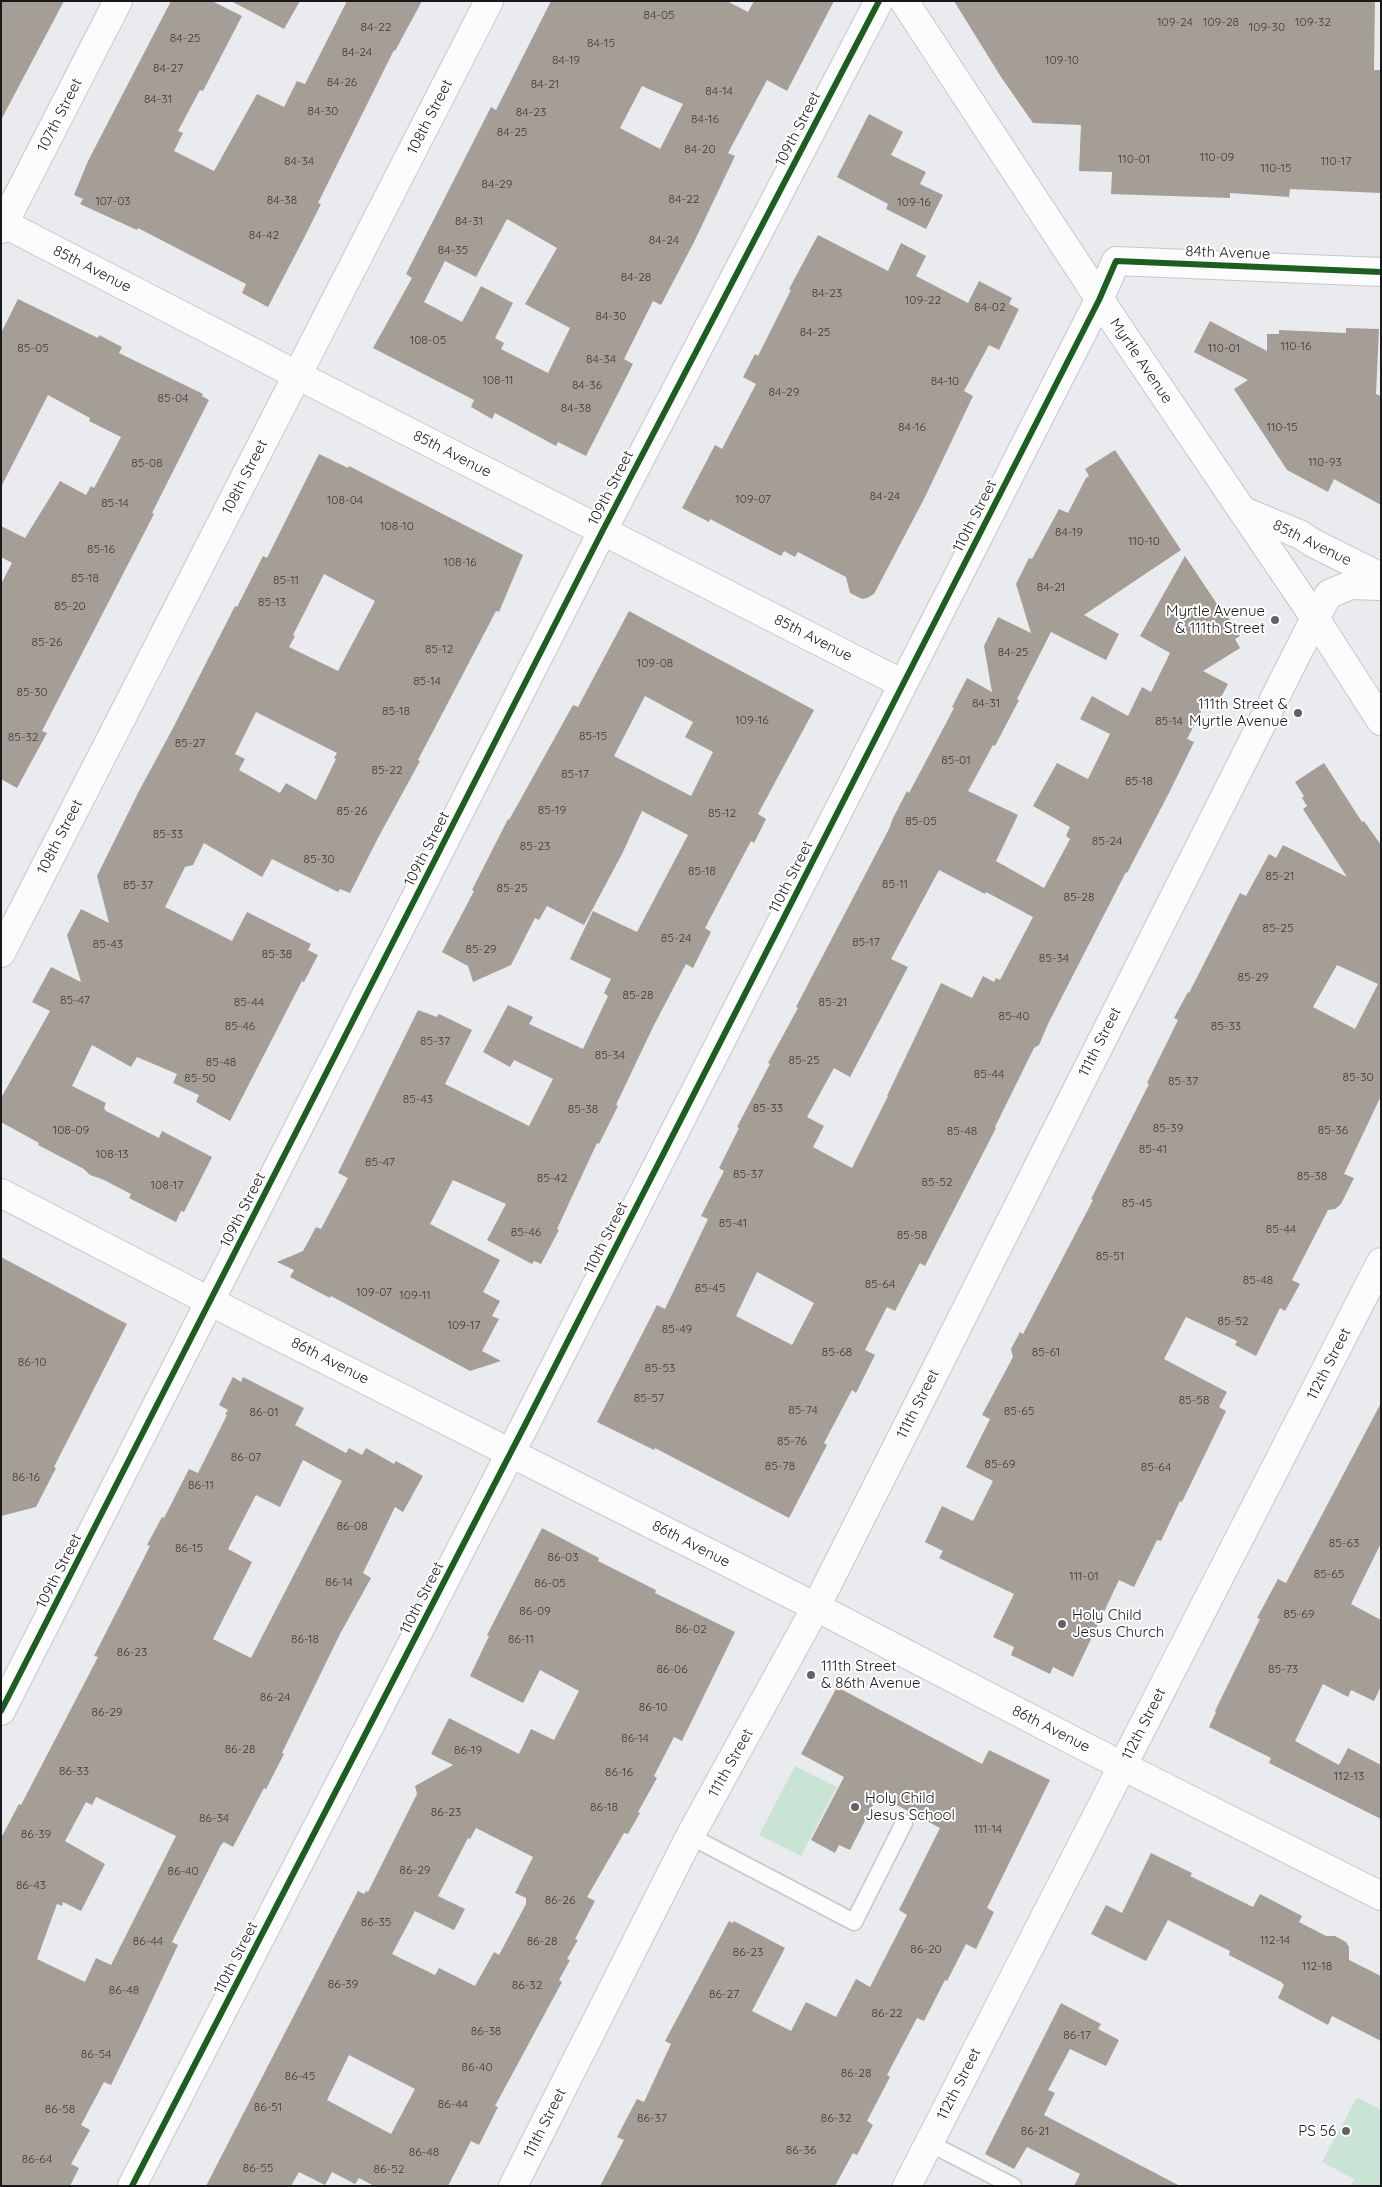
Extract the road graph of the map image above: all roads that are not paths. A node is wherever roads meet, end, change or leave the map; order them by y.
1 (118, 1) edge
2 (489, 1) edge
3 (879, 1) edge
4 (904, 1) edge
5 (2, 225) edge
6 (1381, 272) edge
7 (1099, 300) junction
8 (296, 375) junction
9 (1243, 511) junction
10 (603, 530) junction
11 (1381, 577) edge
12 (1381, 586) edge
13 (1314, 618) junction
14 (903, 684) junction
15 (1381, 721) edge
16 (1, 953) edge
17 (1, 1193) edge
18 (1381, 1262) edge
19 (211, 1302) junction
20 (511, 1452) junction
21 (816, 1607) junction
22 (1, 1711) edge
23 (1123, 1766) junction
24 (904, 1823) dead end
25 (690, 1836) junction
26 (1381, 1896) edge
27 (928, 2143) junction
28 (132, 2186) edge
29 (513, 2186) edge
30 (907, 2186) edge
31 (1013, 2186) edge

1 - 5 street, 107th Street
2 - 8 street, 108th Street
3 - 10 street, 109th Street
4 - 7 street, Myrtle Avenue
5 - 8 street, 85th Avenue
6 - 7 street, 84th Avenue
7 - 9 street, Myrtle Avenue
7 - 14 street, 110th Street
8 - 10 street, 85th Avenue
8 - 16 street, 108th Street
9 - 11 street, 85th Avenue
9 - 13 street, Myrtle Avenue
10 - 14 street, 85th Avenue
10 - 19 street, 109th Street
12 - 13 street, 85th Avenue
13 - 15 street, Myrtle Avenue
13 - 21 street, 111th Street
14 - 20 street, 110th Street
17 - 19 street, 86th Avenue
18 - 23 street, 112th Street
19 - 20 street, 86th Avenue
19 - 22 street, 109th Street
20 - 21 street, 86th Avenue
20 - 28 street, 110th Street
21 - 23 street, 86th Avenue
21 - 25 street, 111th Street
23 - 26 street, 86th Avenue
23 - 27 street, 112th Street
24 - 25 lane
25 - 29 street, 111th Street
27 - 30 street, 112th Street
27 - 31 lane

